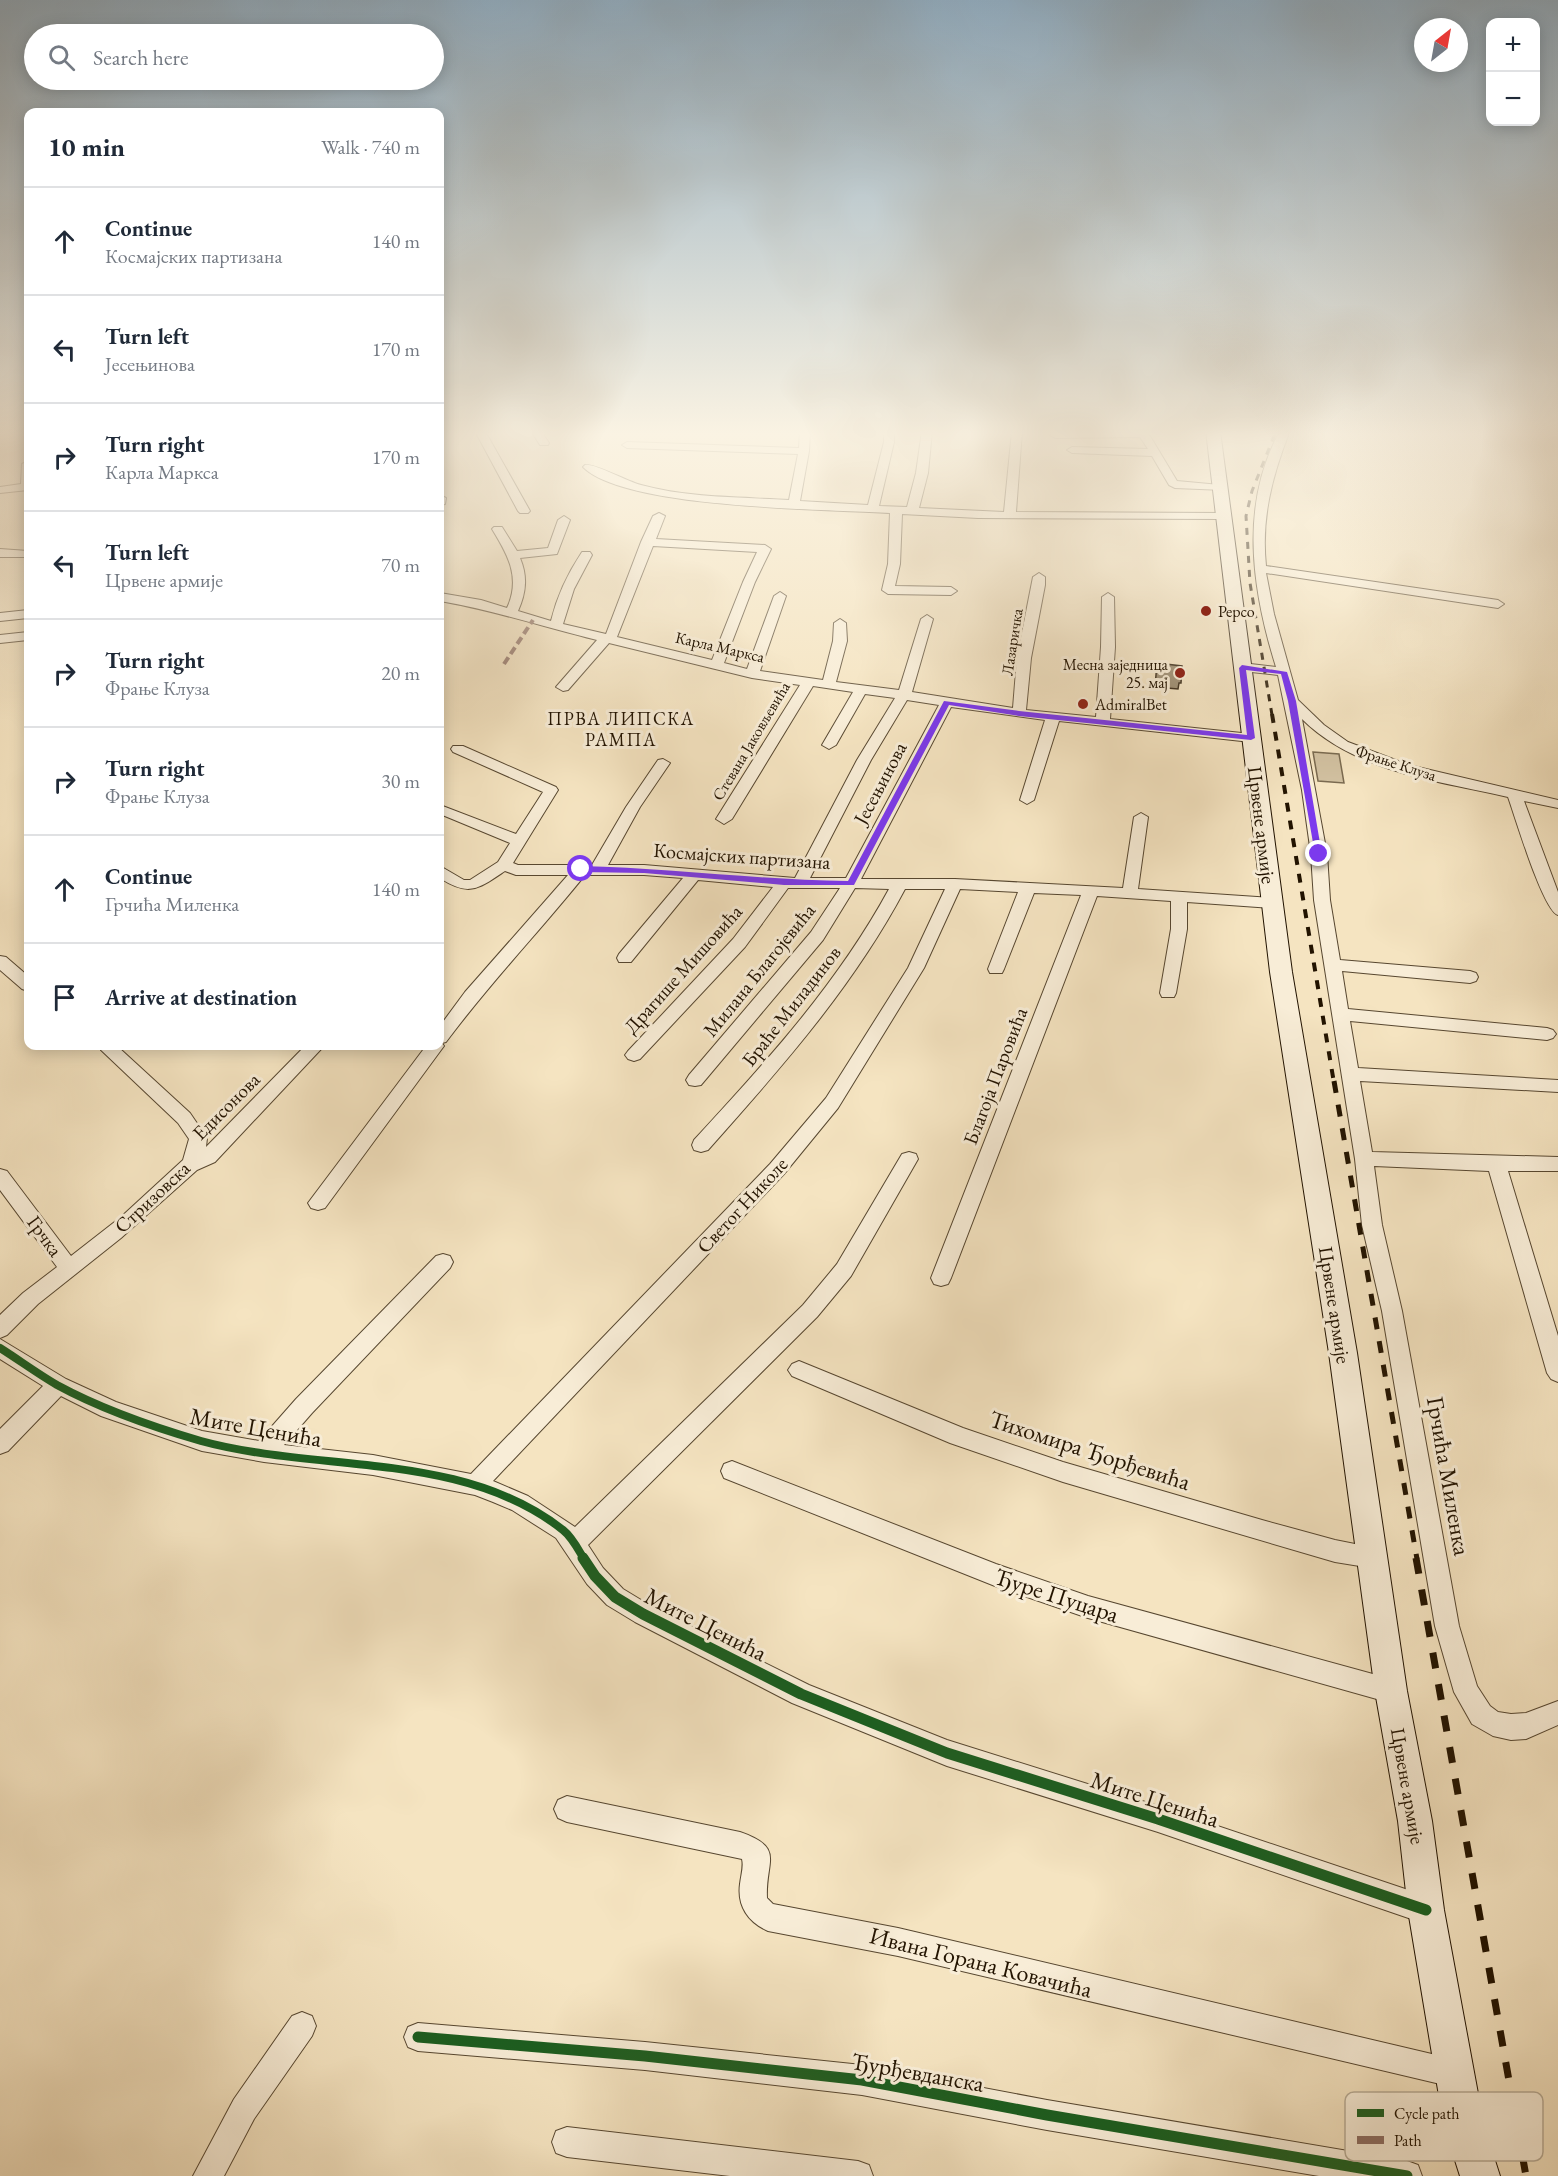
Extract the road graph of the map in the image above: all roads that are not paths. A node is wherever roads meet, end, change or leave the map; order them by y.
1 (500, 533) edge
2 (560, 533) edge
3 (651, 533) edge
4 (895, 533) edge
5 (1225, 533) edge
6 (1259, 533) edge
7 (647, 542) junction
8 (0, 554) edge
9 (24, 554) edge
10 (513, 555) junction
11 (586, 555) dead end
12 (1261, 569) junction
13 (1039, 577) dead end
14 (951, 591) dead end
15 (780, 596) dead end
16 (1108, 597) dead end
17 (444, 598) edge
18 (1497, 604) dead end
19 (24, 614) edge
20 (510, 614) junction
21 (0, 616) edge
22 (927, 619) dead end
23 (840, 623) dead end
24 (556, 626) junction
25 (24, 636) edge
26 (0, 639) edge
27 (608, 639) junction
28 (716, 666) junction
29 (1242, 668) junction
30 (1284, 672) junction
31 (752, 674) junction
32 (808, 683) junction
33 (828, 685) junction
34 (563, 687) dead end
35 (861, 689) junction
36 (904, 694) junction
37 (1292, 701) junction
38 (947, 702) junction
39 (1019, 713) junction
40 (1053, 717) junction
41 (1103, 722) junction
42 (1251, 738) junction
43 (829, 745) dead end
44 (458, 749) dead end
45 (663, 763) dead end
46 (1515, 795) junction
47 (1027, 800) dead end
48 (1558, 804) edge
49 (444, 812) edge
50 (1141, 817) dead end
51 (724, 819) dead end
52 (519, 841) junction
53 (504, 865) junction
54 (589, 869) junction
55 (444, 874) edge
56 (695, 874) junction
57 (792, 883) junction
58 (851, 883) junction
59 (900, 883) junction
60 (956, 884) junction
61 (1028, 888) junction
62 (1091, 891) junction
63 (1131, 893) junction
64 (1179, 897) junction
65 (1272, 903) junction
66 (1558, 910) edge
67 (626, 958) dead end
68 (0, 961) edge
69 (1332, 965) junction
70 (996, 969) dead end
71 (1470, 977) dead end
72 (24, 982) edge
73 (1168, 993) dead end
74 (1341, 1014) junction
75 (444, 1033) edge
76 (1547, 1034) dead end
77 (115, 1050) edge
78 (311, 1050) edge
79 (432, 1050) edge
80 (634, 1055) dead end
81 (1350, 1074) junction
82 (695, 1080) dead end
83 (1558, 1086) edge
84 (701, 1145) dead end
85 (909, 1159) dead end
86 (1364, 1159) junction
87 (1496, 1164) junction
88 (1558, 1164) edge
89 (190, 1165) junction
90 (0, 1176) edge
91 (318, 1203) dead end
92 (443, 1262) dead end
93 (69, 1268) junction
94 (941, 1278) dead end
95 (0, 1329) edge
96 (0, 1348) edge
97 (799, 1370) dead end
98 (1558, 1373) edge
99 (58, 1385) junction
100 (0, 1444) edge
101 (264, 1452) junction
102 (732, 1471) dead end
103 (475, 1485) junction
104 (574, 1543) junction
105 (1372, 1557) junction
106 (1391, 1691) junction
107 (1558, 1713) edge
108 (567, 1809) dead end
109 (1426, 1910) junction
110 (302, 2026) dead end
111 (418, 2037) dead end
112 (1453, 2073) junction
113 (1457, 2092) edge
114 (567, 2142) dead end
115 (1475, 2161) edge
116 (208, 2176) edge
117 (858, 2176) edge
118 (1407, 2176) edge
119 (1480, 2176) edge

1 - 10 street
2 - 10 street
3 - 7 street
4 - 14 street
5 - 29 main road, Црвене армије
6 - 12 street
7 - 27 street
7 - 28 street
8 - 9 street
10 - 20 street
11 - 24 street
12 - 18 street
12 - 30 street
13 - 39 street, Лазаричка
15 - 31 street
16 - 41 street
17 - 20 street, Карла Маркса
19 - 21 street
20 - 24 street, Карла Маркса
22 - 36 street, Драгише Мишовића
23 - 33 street
24 - 27 street, Карла Маркса
25 - 26 street
27 - 28 street, Карла Маркса
27 - 34 street
28 - 31 street, Карла Маркса
29 - 30 street
29 - 42 main road, Црвене армије
30 - 37 street
31 - 32 street, Карла Маркса
32 - 33 street, Карла Маркса
32 - 51 street, Стевана Јаковљевића
33 - 35 street, Карла Маркса
35 - 36 street, Карла Маркса
35 - 43 street
36 - 38 street, Карла Маркса
36 - 57 street, Драгише Мишовића
37 - 46 street, Фрање Клуза
37 - 69 street, Грчића Миленка
38 - 39 street, Карла Маркса
38 - 58 street, Јесењинова
39 - 40 street, Карла Маркса
40 - 41 street, Карла Маркса
40 - 47 street
41 - 42 street, Карла Маркса
42 - 65 main road, Црвене армије
44 - 52 street
45 - 54 street
46 - 48 street, Фрање Клуза
46 - 66 street
49 - 52 street
50 - 63 street
52 - 53 street
53 - 54 street, Космајских партизана
53 - 55 street
54 - 56 street, Космајских партизана
54 - 75 street
56 - 57 street, Космајских партизана
56 - 67 street
57 - 58 street, Космајских партизана
57 - 80 street, Драгише Мишовића
58 - 59 street, Космајских партизана
58 - 82 street, Милана Благојевића
59 - 60 street, Космајских партизана
59 - 84 street, Браће Миладинов
60 - 61 street, Космајских партизана
60 - 103 street, Светог Николе
61 - 62 street, Космајских партизана
61 - 70 street
62 - 63 street, Космајских партизана
62 - 94 street, Благоја Паровића
63 - 64 street, Космајских партизана
64 - 65 street, Космајских партизана
64 - 73 street
65 - 105 main road, Црвене армије
68 - 72 street
69 - 71 street
69 - 74 street, Грчића Миленка
74 - 76 street
74 - 81 street, Грчића Миленка
77 - 89 street, Стризовска
78 - 89 street, Едисонова
79 - 91 street
81 - 83 street
81 - 86 street, Грчића Миленка
85 - 104 street
86 - 87 street
86 - 107 street, Грчића Миленка
87 - 88 street
87 - 98 street
89 - 93 street, Стризовска
90 - 93 street, Грчка
92 - 101 street
93 - 95 street, Стризовска
96 - 99 street, Мите Ценића
97 - 105 street, Тихомира Ђорђевића
99 - 100 street
99 - 101 street, Мите Ценића
101 - 103 street, Мите Ценића
102 - 106 street, Ђуре Пуцара
103 - 104 street, Мите Ценића
104 - 109 street, Мите Ценића
105 - 106 main road, Црвене армије
106 - 109 main road, Црвене армије
108 - 112 street, Ивана Горана Ковачића
109 - 112 main road, Црвене армије
110 - 116 street
111 - 118 street, Ђурђевданска
112 - 113 main road, Црвене армије
114 - 117 street
115 - 119 main road, Црвене армије

